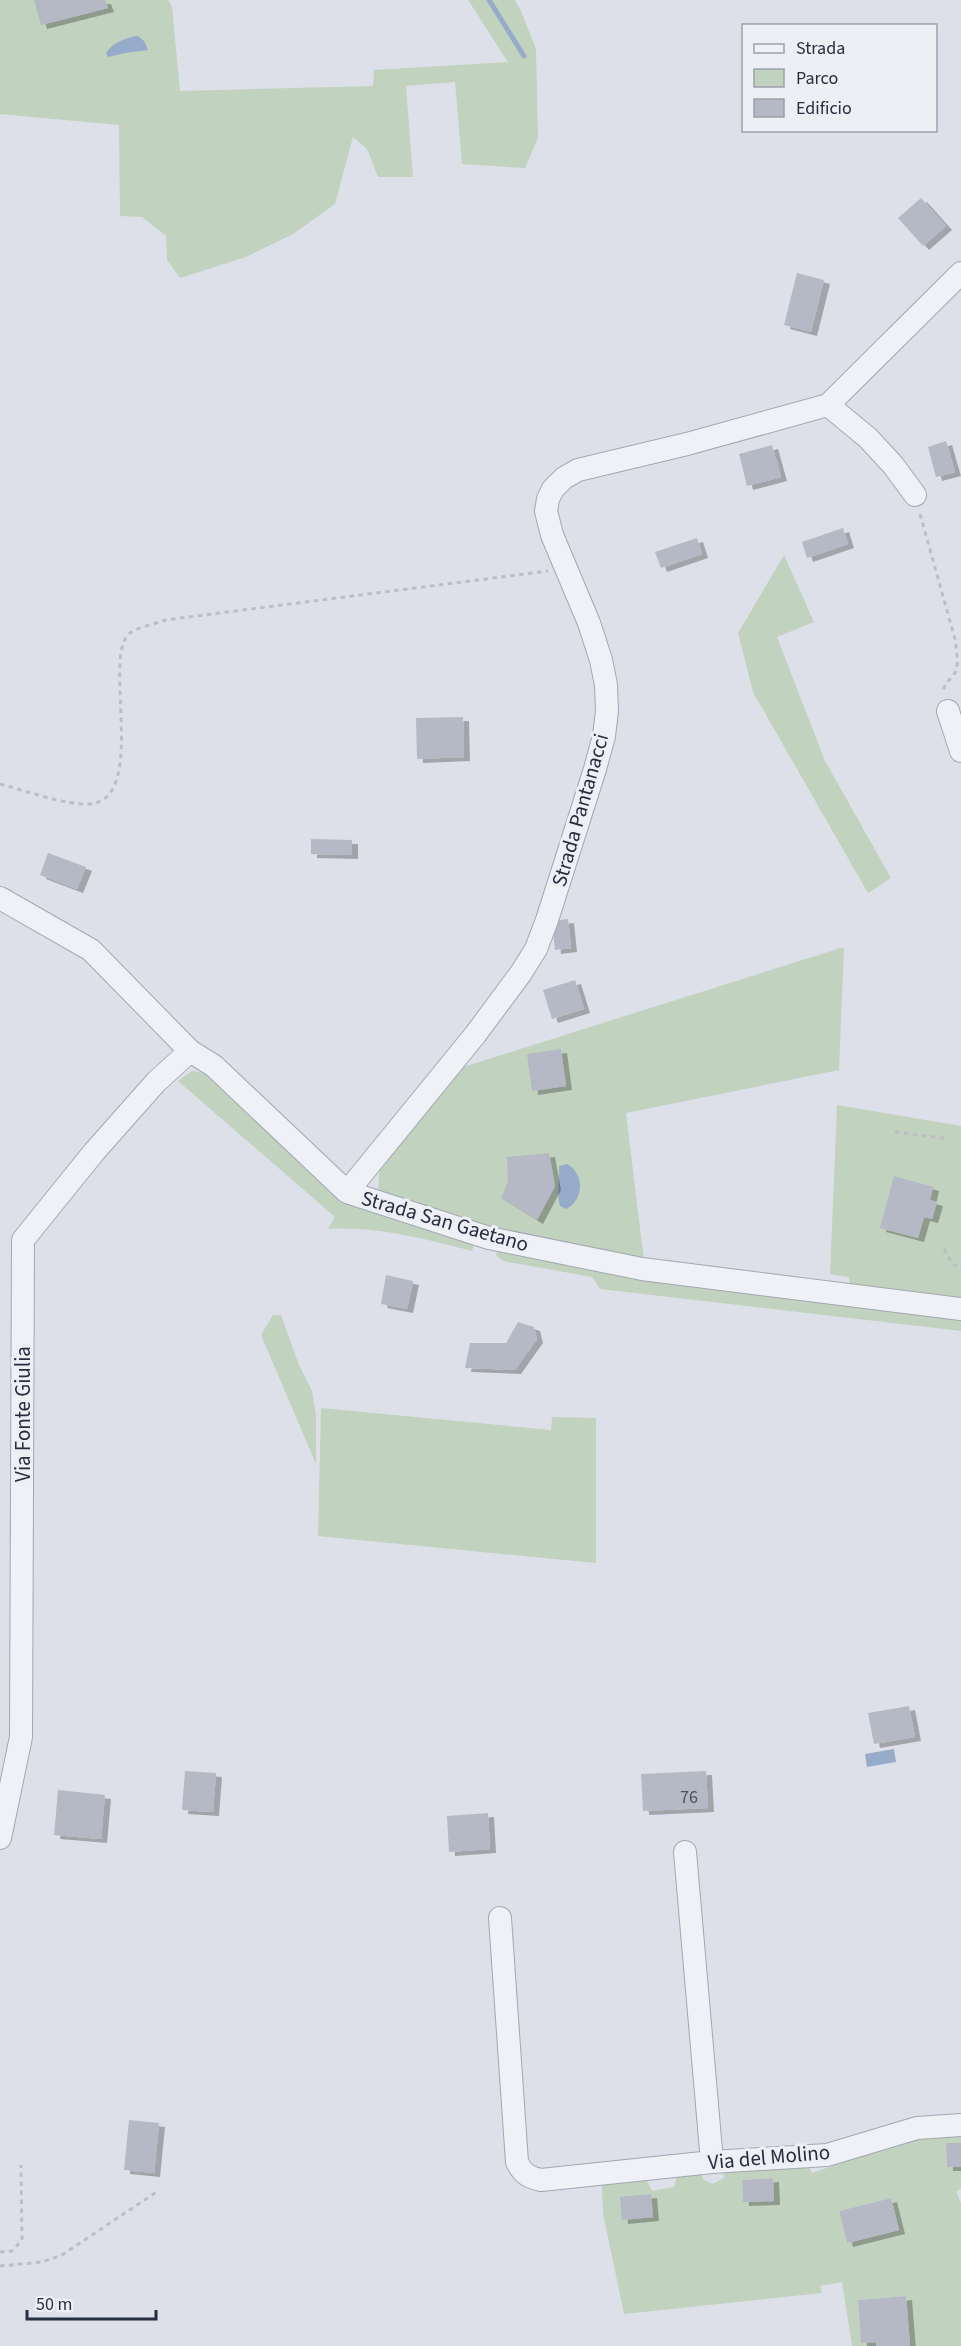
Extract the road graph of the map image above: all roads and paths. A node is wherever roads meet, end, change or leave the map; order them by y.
1 (961, 273) edge
2 (828, 405) junction
3 (915, 495) joint
4 (564, 568) junction
5 (948, 711) joint
6 (961, 751) edge
7 (0, 784) edge
8 (0, 898) edge
9 (190, 1051) junction
10 (895, 1132) dead end
11 (944, 1138) dead end
12 (347, 1192) junction
13 (944, 1249) dead end
14 (961, 1270) edge
15 (961, 1309) edge
16 (0, 1838) edge
17 (685, 1852) dead end
18 (500, 1918) dead end
19 (961, 2125) edge
20 (712, 2162) junction
21 (21, 2165) dead end
22 (158, 2191) dead end
23 (0, 2252) edge
24 (0, 2266) edge

1 - 2 street, Strada Pantanacci
2 - 3 street
2 - 4 street, Strada Pantanacci
3 - 5 path
4 - 7 path
4 - 12 street, Strada Pantanacci
5 - 6 street
8 - 9 street, Strada San Gaetano
9 - 12 street, Strada San Gaetano
9 - 16 street, Via Fonte Giulia
10 - 11 path
12 - 15 street, Strada San Gaetano
13 - 14 path
17 - 20 street
18 - 20 street, Via del Molino
19 - 20 street, Via del Molino
21 - 23 path
22 - 24 path

